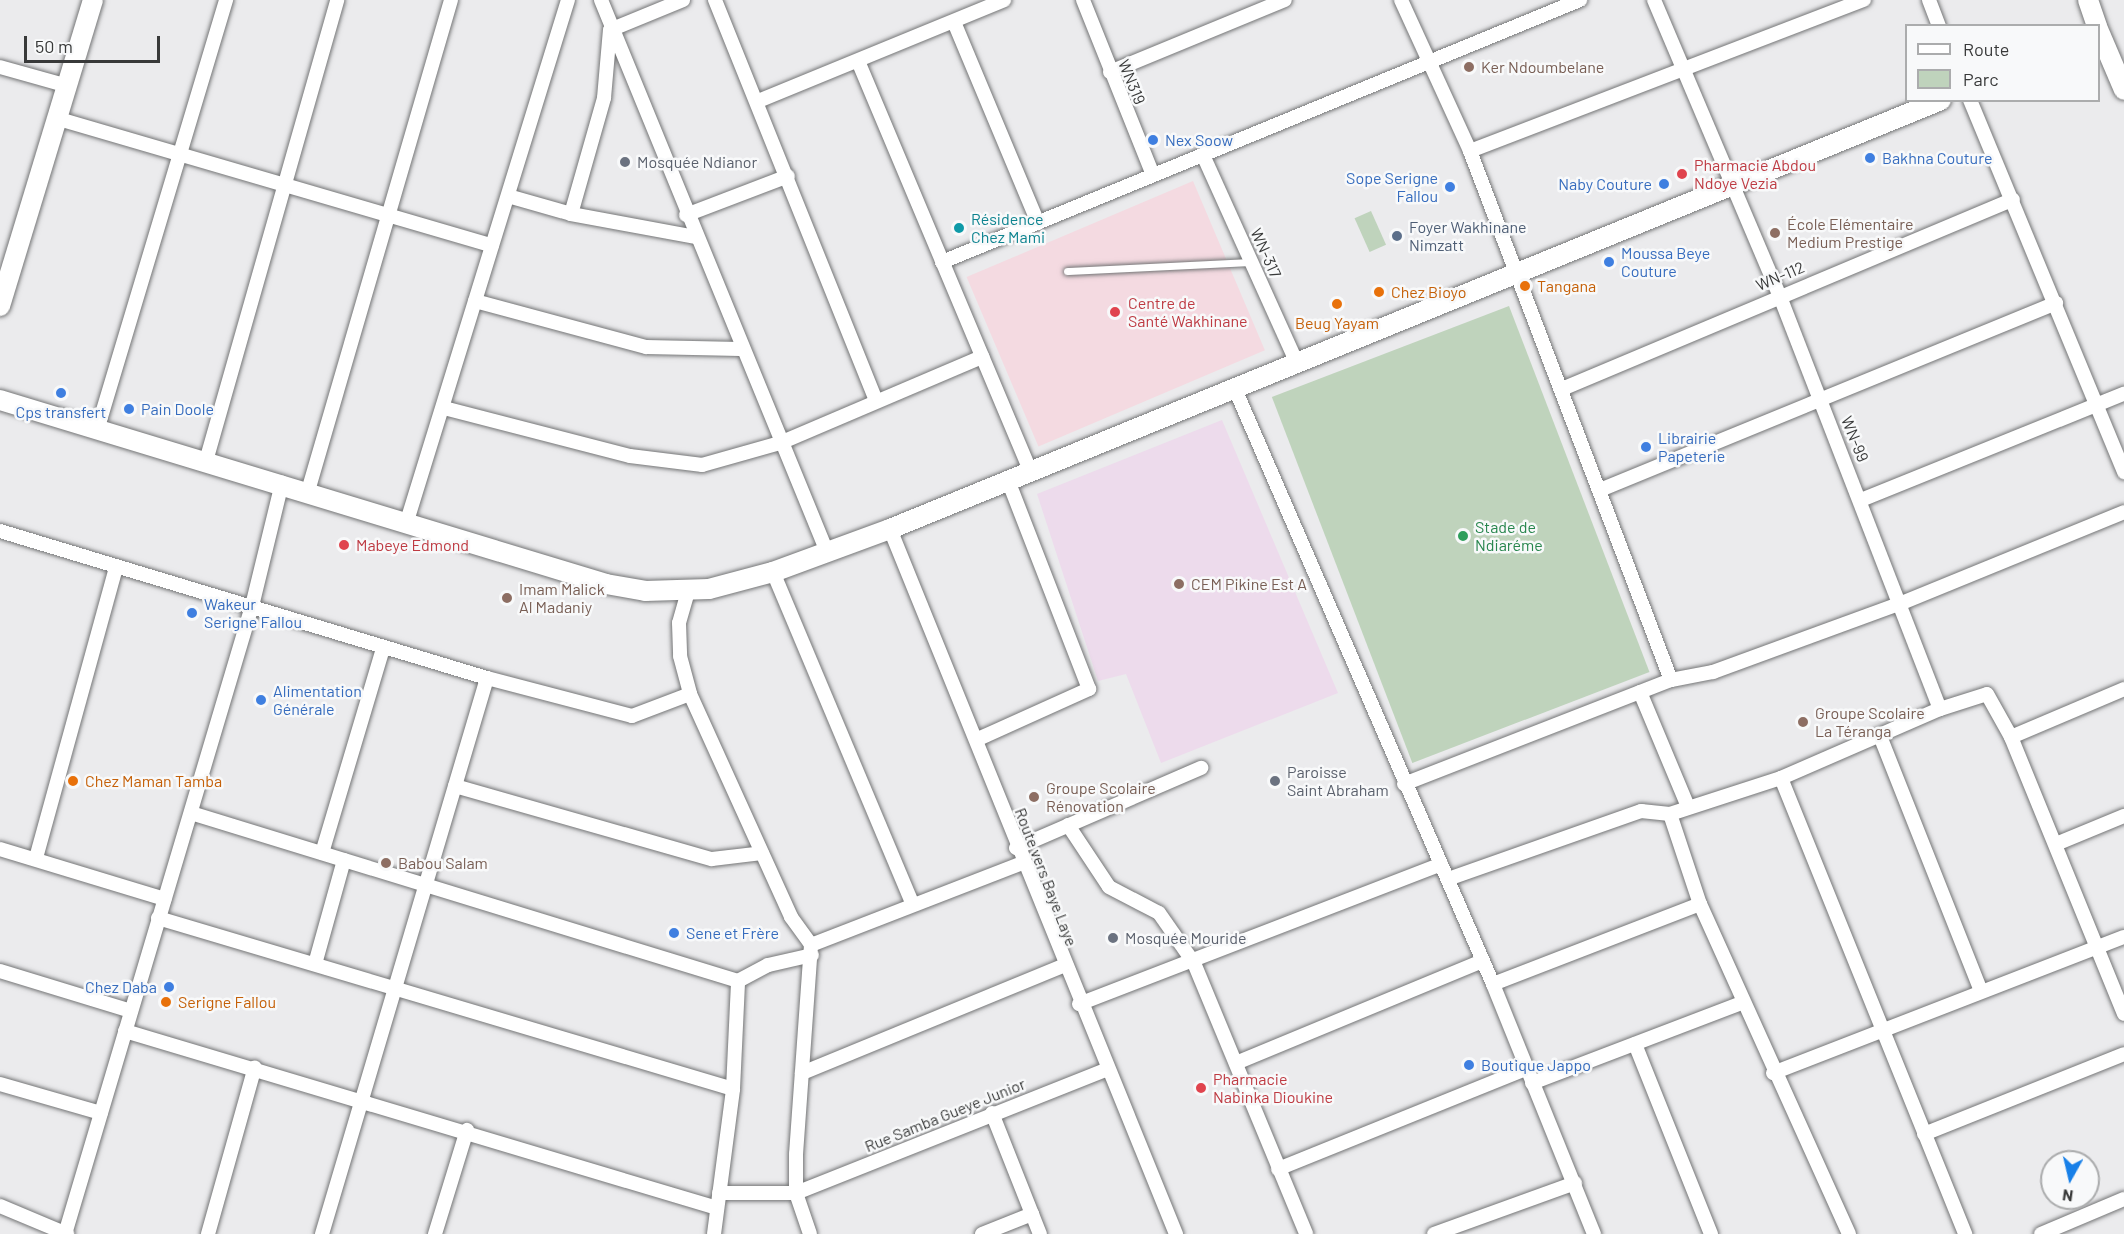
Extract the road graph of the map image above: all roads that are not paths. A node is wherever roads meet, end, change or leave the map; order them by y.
1 (93, 0) edge
2 (226, 0) edge
3 (337, 0) edge
4 (451, 0) edge
5 (568, 0) edge
6 (601, 0) edge
7 (683, 0) edge
8 (715, 0) edge
9 (1004, 0) edge
10 (1083, 0) edge
11 (1285, 0) edge
12 (1401, 0) edge
13 (1580, 0) edge
14 (1654, 0) edge
15 (1864, 0) edge
16 (1929, 0) edge
17 (2088, 0) edge
18 (954, 22) junction
19 (1938, 24) edge
20 (2096, 24) edge
21 (610, 30) junction
22 (2100, 34) edge
23 (858, 61) junction
24 (1428, 63) junction
25 (0, 67) edge
26 (1110, 72) junction
27 (1686, 72) junction
28 (68, 86) junction
29 (2124, 90) edge
30 (758, 101) junction
31 (1936, 102) edge
32 (1971, 102) edge
33 (59, 119) junction
34 (1470, 151) junction
35 (181, 153) junction
36 (1203, 154) junction
37 (1153, 175) junction
38 (788, 176) junction
39 (284, 184) junction
40 (1730, 186) junction
41 (508, 196) junction
42 (2013, 199) junction
43 (571, 214) junction
44 (390, 215) junction
45 (686, 215) junction
46 (1038, 223) junction
47 (695, 237) junction
48 (492, 246) junction
49 (942, 262) junction
50 (1251, 262) junction
51 (1067, 271) dead end
52 (1515, 275) junction
53 (1779, 294) junction
54 (475, 302) junction
55 (2056, 303) junction
56 (0, 306) edge
57 (740, 349) junction
58 (982, 357) junction
59 (1298, 365) junction
60 (1235, 389) junction
61 (1562, 389) junction
62 (2124, 394) edge
63 (1820, 398) junction
64 (0, 400) edge
65 (876, 400) junction
66 (2097, 405) junction
67 (444, 408) junction
68 (98, 427) junction
69 (780, 443) junction
70 (206, 461) junction
71 (1030, 471) junction
72 (2124, 472) edge
73 (1008, 480) junction
74 (282, 483) junction
75 (1600, 490) junction
76 (308, 491) junction
77 (1861, 501) junction
78 (2124, 512) edge
79 (407, 521) junction
80 (891, 530) junction
81 (0, 531) edge
82 (827, 552) junction
83 (116, 567) junction
84 (772, 572) junction
85 (689, 588) junction
86 (1899, 604) junction
87 (252, 606) junction
88 (383, 648) junction
89 (487, 678) junction
90 (1671, 680) junction
91 (2124, 689) edge
92 (1640, 692) junction
93 (690, 694) junction
94 (1940, 708) junction
95 (1880, 736) junction
96 (2010, 737) junction
97 (978, 739) junction
98 (1201, 768) dead end
99 (1781, 777) junction
100 (1404, 784) junction
101 (455, 786) junction
102 (1688, 807) junction
103 (192, 813) junction
104 (1670, 814) junction
105 (2124, 816) edge
106 (1068, 825) junction
107 (2056, 844) junction
108 (1016, 848) junction
109 (0, 849) edge
110 (322, 853) junction
111 (762, 853) junction
112 (36, 858) junction
113 (344, 860) junction
114 (1022, 863) junction
115 (1441, 864) junction
116 (1448, 879) junction
117 (425, 885) junction
118 (165, 899) junction
119 (912, 903) junction
120 (1700, 904) junction
121 (158, 918) junction
122 (2124, 937) edge
123 (2098, 947) junction
124 (812, 950) junction
125 (1482, 961) junction
126 (1194, 963) junction
127 (315, 964) junction
128 (1063, 966) junction
129 (0, 971) edge
130 (738, 981) junction
131 (1493, 984) junction
132 (392, 987) junction
133 (1981, 990) junction
134 (1742, 1003) junction
135 (1079, 1004) junction
136 (131, 1011) junction
137 (2124, 1014) edge
138 (1878, 1029) junction
139 (125, 1031) junction
140 (1635, 1044) junction
141 (2124, 1054) edge
142 (1236, 1063) junction
143 (255, 1067) junction
144 (1107, 1069) junction
145 (1525, 1069) junction
146 (802, 1073) junction
147 (1773, 1073) junction
148 (1532, 1083) junction
149 (0, 1084) edge
150 (733, 1089) junction
151 (360, 1098) junction
152 (101, 1113) junction
153 (992, 1113) junction
154 (467, 1130) junction
155 (1924, 1134) junction
156 (1278, 1169) junction
157 (1575, 1183) junction
158 (719, 1193) junction
159 (796, 1193) junction
160 (2124, 1199) edge
161 (0, 1206) edge
162 (717, 1208) junction
163 (1032, 1214) junction
164 (2070, 1228) edge
165 (66, 1234) edge
166 (208, 1234) edge
167 (322, 1234) edge
168 (435, 1234) edge
169 (714, 1234) edge
170 (810, 1234) edge
171 (982, 1234) edge
172 (1040, 1234) edge
173 (1176, 1234) edge
174 (1306, 1234) edge
175 (1434, 1234) edge
176 (1594, 1234) edge
177 (1711, 1234) edge
178 (1848, 1234) edge
179 (1965, 1234) edge
180 (2041, 1234) edge

1 - 28 street
2 - 35 street
3 - 39 street
4 - 44 street
5 - 41 street
6 - 21 street
7 - 21 street
8 - 30 street
9 - 18 street
10 - 26 street, WN319
11 - 26 street
12 - 24 street
13 - 24 street
14 - 27 street, WN-99
15 - 27 street
16 - 19 street
17 - 20 street
18 - 23 street
18 - 46 street
21 - 43 street
21 - 45 street
22 - 29 street
23 - 30 street
23 - 49 street
24 - 34 street
24 - 36 street
25 - 28 street
26 - 37 street, WN319
27 - 34 street
27 - 40 street, WN-99
28 - 33 street
30 - 38 street
31 - 40 street
32 - 42 street
33 - 35 street
33 - 56 street
34 - 52 street
35 - 39 street
35 - 68 street
36 - 37 street
36 - 50 street, WN-317 / WN-317
37 - 46 street
38 - 45 street
38 - 65 street
39 - 44 street
39 - 70 street
40 - 52 street
40 - 53 street, WN-99
41 - 43 street
41 - 48 street
42 - 53 street, WN-112
42 - 55 street
43 - 47 street
44 - 48 street
44 - 76 street
45 - 47 street
46 - 49 street
47 - 57 street
48 - 54 street
49 - 58 street
50 - 51 lane
50 - 59 street, WN-317 / WN-317
52 - 59 street
52 - 61 street
53 - 61 street, WN-112
53 - 63 street, WN-99
54 - 57 street
54 - 67 street
55 - 63 street
55 - 66 street
57 - 69 street
58 - 65 street
58 - 71 street
59 - 60 street
60 - 71 street
60 - 100 street
61 - 75 street
62 - 66 street
63 - 75 street
63 - 77 street, WN-99
64 - 68 street
65 - 69 street
66 - 72 street
66 - 77 street
67 - 69 street
67 - 79 street
68 - 70 street
69 - 82 street
70 - 74 street
71 - 73 street
73 - 80 street
73 - 97 street
74 - 76 street
74 - 87 street
75 - 90 street
76 - 79 street
77 - 86 street, WN-99
78 - 86 street
79 - 85 street
80 - 82 street
80 - 97 street, Route vers Baye Laye
81 - 83 street
82 - 84 street
83 - 87 street
83 - 112 street
84 - 85 street
84 - 119 street
85 - 93 street
86 - 90 street
86 - 94 street, WN-99
87 - 88 street
87 - 103 street
88 - 89 street
88 - 110 street
89 - 93 street
89 - 101 street
90 - 92 street
91 - 96 street
92 - 100 street
92 - 102 street
93 - 111 street
94 - 95 street
94 - 96 street
95 - 99 street
95 - 133 street
96 - 107 street
97 - 108 street, Route vers Baye Laye
98 - 106 street
99 - 102 street
99 - 138 street
100 - 115 street
101 - 111 street
101 - 117 street
102 - 104 street
103 - 110 street
103 - 118 street
104 - 116 street
104 - 120 street
105 - 107 street
106 - 108 street
106 - 126 street
107 - 123 street
108 - 114 street, Route vers Baye Laye
109 - 112 street
110 - 113 street
111 - 124 street
112 - 118 street
113 - 117 street
113 - 127 street
114 - 119 street
114 - 128 street, Route vers Baye Laye
115 - 116 street
115 - 126 street
116 - 125 street
117 - 130 street
117 - 132 street
118 - 121 street
119 - 124 street
120 - 131 street
120 - 134 street
121 - 127 street
121 - 136 street
122 - 123 street
123 - 133 street
123 - 137 street
124 - 130 street
124 - 146 street
125 - 131 street
125 - 142 street
126 - 135 street
126 - 142 street
127 - 132 street
128 - 135 street, Route vers Baye Laye
128 - 146 street
129 - 136 street
130 - 150 street
131 - 145 street
132 - 150 street
132 - 151 street
133 - 138 street
134 - 140 street
134 - 147 street
135 - 144 street, Route vers Baye Laye
136 - 139 street
138 - 147 street
138 - 155 street
139 - 143 street
139 - 152 street
140 - 148 street
140 - 177 street
141 - 155 street
142 - 156 street
143 - 151 street
143 - 166 street
144 - 153 street, Rue Samba Gueye Junior
144 - 173 street, Route vers Baye Laye
145 - 148 street
145 - 156 street
146 - 159 street
147 - 178 street
148 - 157 street
149 - 152 street
150 - 158 street
151 - 154 street
151 - 167 street
152 - 165 street
153 - 159 street, Rue Samba Gueye Junior
153 - 163 street
154 - 162 street
154 - 168 street
155 - 179 street
156 - 174 street
157 - 175 street
157 - 176 street
158 - 159 street
158 - 162 street
159 - 170 street
160 - 164 street
161 - 165 street
162 - 169 street
163 - 171 street
163 - 172 street
164 - 180 street

